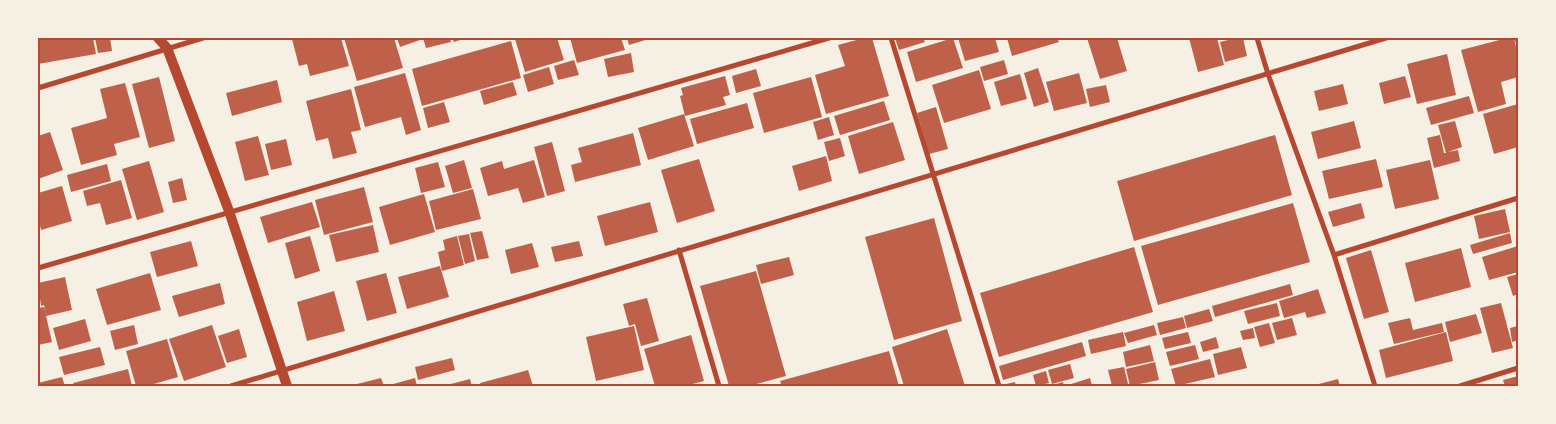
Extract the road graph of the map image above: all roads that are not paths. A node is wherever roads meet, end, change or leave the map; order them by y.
1 (158, 38) edge
2 (203, 38) edge
3 (829, 38) edge
4 (891, 38) edge
5 (1257, 38) edge
6 (1386, 38) edge
7 (167, 48) junction
8 (1268, 74) junction
9 (38, 88) edge
10 (933, 174) junction
11 (1518, 198) edge
12 (229, 212) junction
13 (679, 250) junction
14 (1334, 255) junction
15 (38, 268) edge
16 (1518, 368) edge
17 (282, 371) junction
18 (231, 386) edge
19 (287, 386) edge
20 (720, 386) edge
21 (999, 386) edge
22 (1375, 386) edge
23 (1460, 386) edge

1 - 7 main road
2 - 7 street
3 - 12 street
4 - 10 street
5 - 8 street
6 - 8 street
7 - 9 street
7 - 12 main road
8 - 10 street
8 - 14 street
10 - 13 street
10 - 21 street
11 - 14 street
12 - 15 street
12 - 17 main road
13 - 17 street
13 - 20 street
14 - 22 street
16 - 23 street
17 - 18 street
17 - 19 main road

